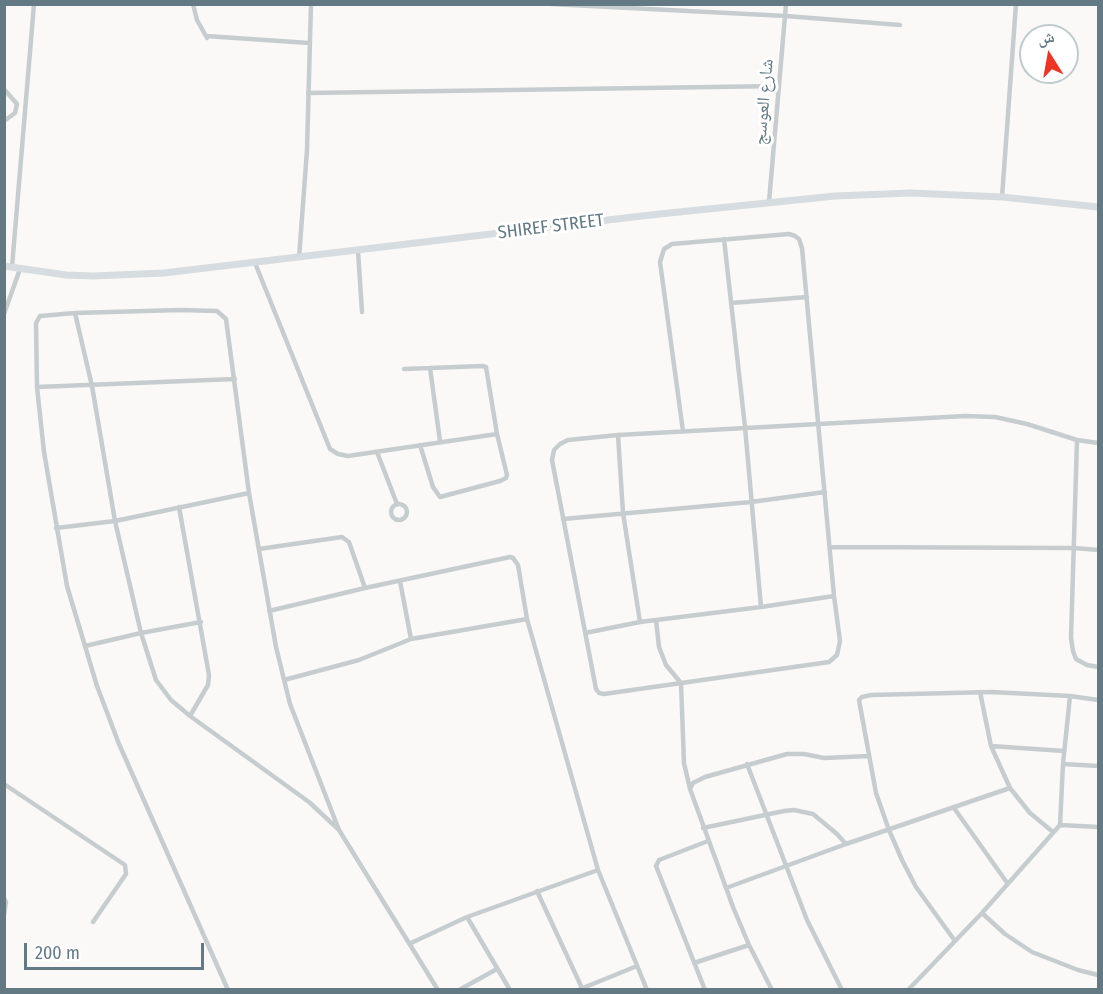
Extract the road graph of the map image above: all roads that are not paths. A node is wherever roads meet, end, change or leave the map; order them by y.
1 (34, 4) edge
2 (193, 4) edge
3 (311, 4) edge
4 (550, 4) edge
5 (786, 4) edge
6 (1016, 4) edge
7 (786, 16) junction
8 (900, 25) dead end
9 (309, 43) junction
10 (779, 86) junction
11 (4, 89) edge
12 (308, 93) junction
13 (4, 121) edge
14 (1002, 197) junction
15 (769, 202) junction
16 (1098, 207) edge
17 (724, 239) junction
18 (358, 251) junction
19 (299, 258) junction
20 (255, 263) junction
21 (12, 267) edge
22 (807, 297) junction
23 (731, 303) junction
24 (362, 312) dead end
25 (75, 313) junction
26 (4, 314) edge
27 (430, 368) junction
28 (404, 369) dead end
29 (235, 379) junction
30 (92, 386) junction
31 (37, 387) junction
32 (818, 423) junction
33 (745, 427) junction
34 (683, 431) junction
35 (497, 434) junction
36 (618, 435) junction
37 (1077, 440) junction
38 (440, 441) junction
39 (1098, 443) edge
40 (420, 445) junction
41 (377, 452) junction
42 (825, 492) junction
43 (249, 493) junction
44 (751, 502) junction
45 (397, 504) dead end
46 (179, 507) junction
47 (623, 513) junction
48 (563, 519) junction
49 (114, 521) junction
50 (56, 528) junction
51 (830, 547) junction
52 (1074, 548) junction
53 (259, 549) junction
54 (1098, 550) edge
55 (400, 581) junction
56 (365, 588) junction
57 (834, 596) junction
58 (761, 607) junction
59 (269, 611) junction
60 (528, 619) junction
61 (656, 620) junction
62 (201, 622) junction
63 (640, 622) junction
64 (141, 633) junction
65 (585, 633) junction
66 (411, 639) junction
67 (85, 646) junction
68 (1098, 667) edge
69 (284, 680) junction
70 (681, 683) junction
71 (980, 692) junction
72 (1070, 696) junction
73 (1098, 699) edge
74 (190, 716) junction
75 (991, 746) junction
76 (1064, 751) junction
77 (868, 756) junction
78 (747, 764) junction
79 (1063, 764) junction
80 (1098, 766) edge
81 (4, 784) edge
82 (1010, 788) junction
83 (690, 789) junction
84 (954, 808) junction
85 (766, 814) junction
86 (1060, 825) junction
87 (1098, 827) edge
88 (703, 828) junction
89 (339, 830) junction
90 (889, 830) junction
91 (1053, 832) junction
92 (708, 841) junction
93 (846, 844) junction
94 (785, 866) junction
95 (598, 870) junction
96 (1008, 884) junction
97 (726, 888) junction
98 (537, 891) junction
99 (4, 898) edge
100 (982, 913) junction
101 (4, 915) edge
102 (467, 917) junction
103 (93, 922) dead end
104 (955, 941) junction
105 (411, 943) junction
106 (749, 945) junction
107 (694, 963) junction
108 (637, 966) junction
109 (497, 969) junction
110 (1098, 975) edge
111 (580, 989) edge
112 (228, 990) edge
113 (438, 990) edge
114 (459, 990) edge
115 (510, 990) edge
116 (646, 990) edge
117 (705, 990) edge
118 (772, 990) edge
119 (842, 990) edge
120 (908, 990) edge

1 - 21 street
2 - 9 street
3 - 9 street
4 - 7 street
5 - 7 street, شارع العوسج
6 - 14 street
7 - 8 street
7 - 10 street, شارع العوسج
9 - 12 street
10 - 12 street
10 - 15 street, شارع العوسج
11 - 13 street
12 - 19 street
14 - 15 main road, SHIREF STREET
14 - 16 main road, SHIREF STREET
15 - 18 main road, SHIREF STREET
17 - 22 street
17 - 23 street
17 - 34 street
18 - 19 main road, SHIREF STREET
18 - 24 street
19 - 20 main road, SHIREF STREET
20 - 21 main road, SHIREF STREET
20 - 41 street
21 - 26 street
22 - 23 street
22 - 32 street
23 - 33 street
25 - 29 street
25 - 30 street
25 - 31 street
27 - 28 street
27 - 35 street
27 - 38 street
29 - 30 street
29 - 43 street
30 - 31 street
30 - 49 street
31 - 50 street
32 - 33 street
32 - 37 street
32 - 42 street
33 - 34 street
33 - 44 street
34 - 36 street
35 - 38 street
35 - 40 street
36 - 47 street
36 - 48 street
37 - 39 street
37 - 52 street
38 - 40 street
40 - 41 street
41 - 45 street
42 - 44 street
42 - 51 street
43 - 46 street
43 - 53 street
44 - 47 street
44 - 58 street
46 - 49 street
46 - 62 street
47 - 48 street
47 - 63 street
48 - 65 street
49 - 50 street
49 - 64 street
50 - 67 street
51 - 52 street
51 - 57 street
52 - 54 street
52 - 68 street
53 - 56 street
53 - 59 street
55 - 56 street
55 - 60 street
55 - 66 street
56 - 59 street
57 - 58 street
57 - 70 street
58 - 61 street
59 - 69 street
60 - 66 street
60 - 95 street
61 - 63 street
61 - 70 street
62 - 64 street
62 - 74 street
63 - 65 street
64 - 67 street
64 - 74 street
65 - 70 street
66 - 69 street
67 - 112 street
69 - 89 street
70 - 83 street
71 - 72 street
71 - 75 street
71 - 77 street
72 - 73 street
72 - 76 street
74 - 89 street
75 - 76 street
75 - 82 street
76 - 79 street
77 - 78 street
77 - 90 street
78 - 83 street
78 - 85 street
79 - 80 street
79 - 86 street
81 - 103 street
82 - 84 street
82 - 91 street
83 - 88 street
84 - 90 street
84 - 96 street
85 - 88 street
85 - 93 street
85 - 94 street
86 - 87 street
86 - 91 street
88 - 92 street
89 - 105 street
90 - 93 street
90 - 104 street
91 - 96 street
92 - 97 street
92 - 107 street
93 - 94 street
94 - 97 street
94 - 119 street
95 - 98 street
95 - 108 street
96 - 100 street
97 - 106 street
98 - 102 street
98 - 111 street
99 - 101 street
100 - 104 street
100 - 110 street
102 - 105 street
102 - 109 street
104 - 120 street
105 - 113 street
106 - 107 street
106 - 118 street
107 - 117 street
108 - 111 street
108 - 116 street
109 - 114 street
109 - 115 street

